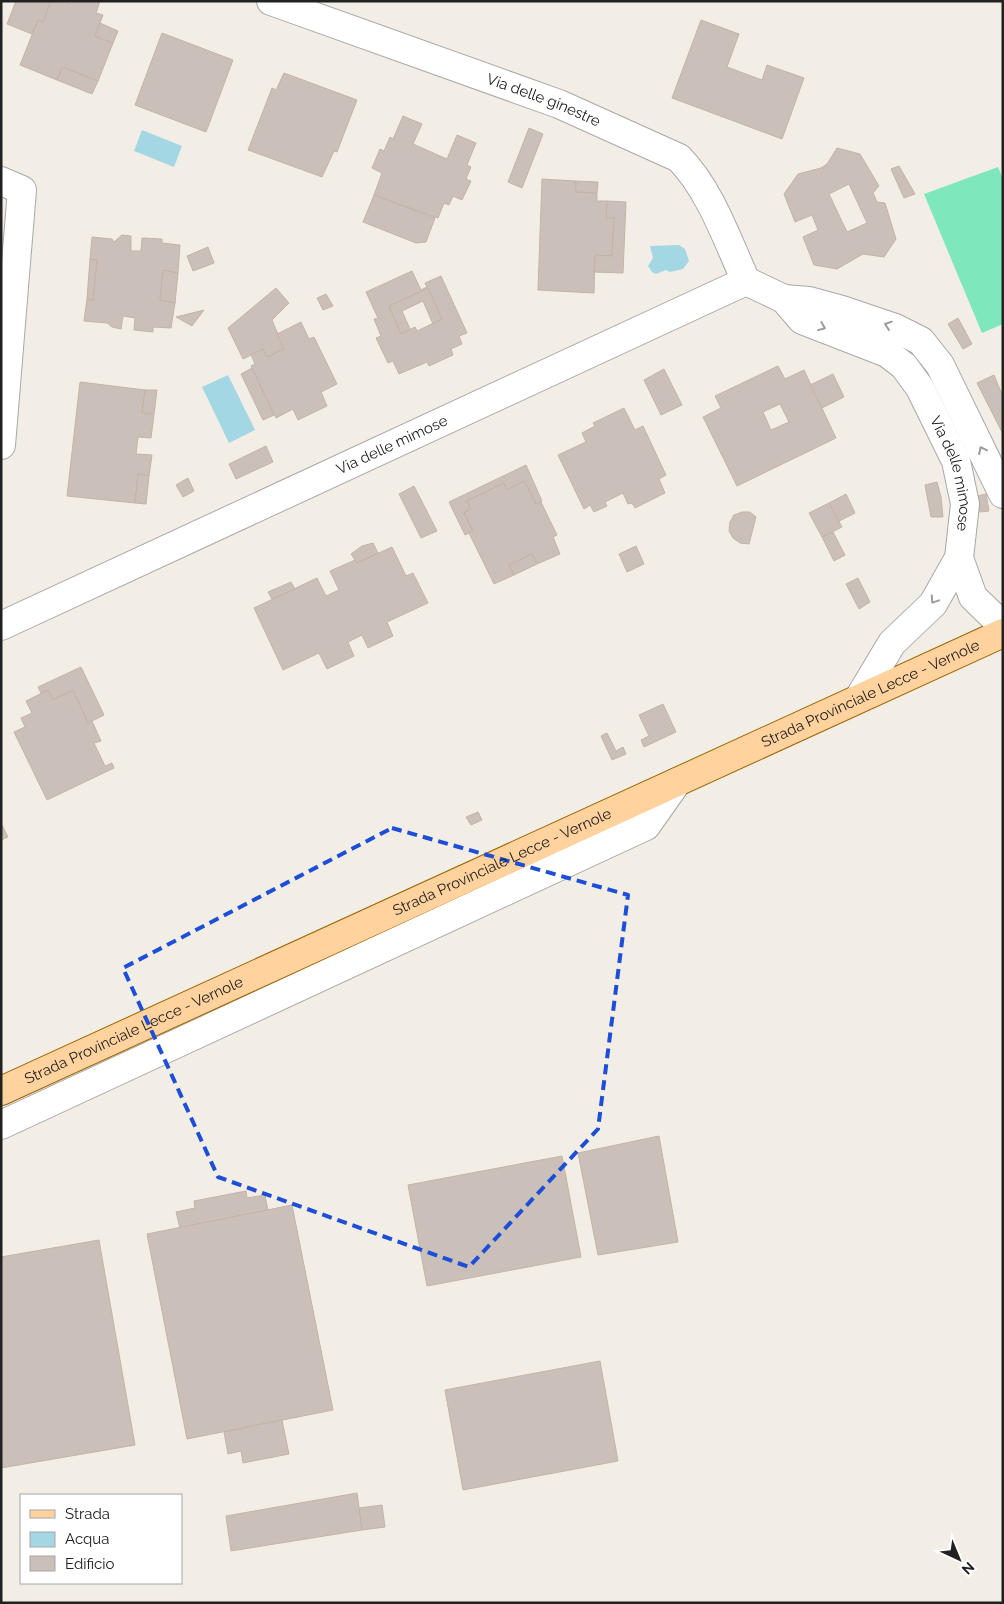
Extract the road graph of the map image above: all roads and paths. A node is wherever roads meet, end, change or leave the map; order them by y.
1 (271, 1) edge
2 (1, 181) edge
3 (746, 281) junction
4 (784, 299) junction
5 (3, 396) edge
6 (1, 445) edge
7 (1003, 494) edge
8 (958, 558) junction
9 (1, 626) edge
10 (1003, 626) edge
11 (1003, 633) edge
12 (859, 698) junction
13 (677, 782) junction
14 (1, 1091) edge
15 (1, 1125) edge

1 - 3 street, Via delle ginestre
2 - 5 street
3 - 4 street, Via delle mimose
3 - 9 street, Via delle mimose
7 -> 4 street, Via delle mimose
4 -> 8 street, Via delle mimose
5 - 6 street
8 - 10 street
8 -> 12 street, Via delle mimose
11 - 12 main road, Strada Provinciale Lecce - Vernole
12 - 13 main road, Strada Provinciale Lecce - Vernole
13 - 14 main road, Strada Provinciale Lecce - Vernole
13 - 15 street

